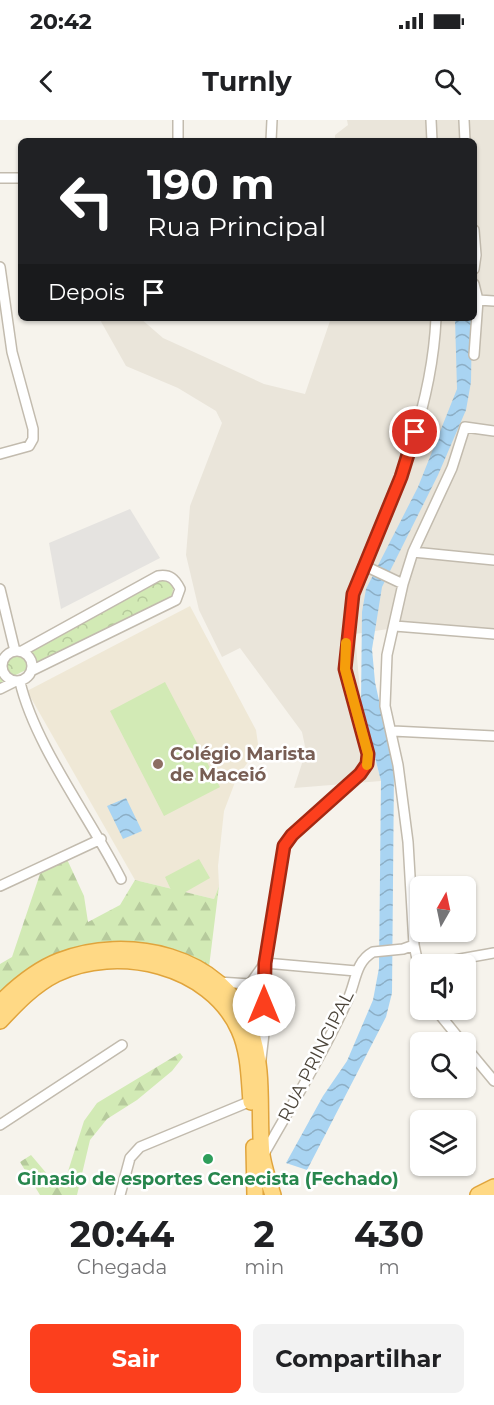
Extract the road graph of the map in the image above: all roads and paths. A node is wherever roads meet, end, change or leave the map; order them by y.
1 (178, 120) edge
2 (272, 120) edge
3 (431, 120) edge
4 (464, 120) edge
5 (178, 138) edge
6 (271, 138) edge
7 (432, 138) edge
8 (465, 138) edge
9 (0, 178) edge
10 (18, 178) edge
11 (0, 267) edge
12 (477, 296) edge
13 (478, 300) junction
14 (494, 301) edge
15 (477, 314) edge
16 (436, 321) edge
17 (476, 321) edge
18 (474, 355) dead end
19 (494, 431) edge
20 (0, 454) edge
21 (413, 552) junction
22 (494, 560) edge
23 (368, 567) junction
24 (403, 584) junction
25 (0, 589) edge
26 (394, 626) junction
27 (494, 634) edge
28 (19, 651) junction
29 (1, 662) edge
30 (33, 670) junction
31 (17, 682) junction
32 (0, 689) edge
33 (393, 731) junction
34 (494, 736) edge
35 (101, 839) junction
36 (121, 879) dead end
37 (0, 886) edge
38 (414, 945) junction
39 (494, 953) edge
40 (416, 954) edge
41 (476, 956) edge
42 (265, 963) junction
43 (356, 971) junction
44 (216, 982) junction
45 (0, 1003) edge
46 (444, 1020) edge
47 (0, 1021) edge
48 (454, 1032) edge
49 (122, 1045) dead end
50 (476, 1059) edge
51 (260, 1069) junction
52 (494, 1081) edge
53 (251, 1101) junction
54 (0, 1125) edge
55 (262, 1157) junction
56 (494, 1186) edge
57 (257, 1192) edge
58 (120, 1195) edge
59 (273, 1195) edge
60 (478, 1195) edge

1 - 5 street
2 - 6 street
3 - 7 street
4 - 8 street
9 - 10 street
11 - 20 street
12 - 13 street
13 - 14 street
13 - 15 street
16 - 23 street
17 - 18 street
19 - 21 street
21 - 22 street
21 - 24 street
23 - 24 street
23 - 42 street
24 - 26 street
25 - 28 street
26 - 27 street
26 - 33 street
28 - 29 street
28 - 30 street
28 - 30 street
29 - 31 street
30 - 31 street
31 - 32 street
31 - 35 street
33 - 34 street
33 - 38 street
35 - 36 street
35 - 37 street
38 - 40 street
38 - 43 street
39 - 41 street
42 - 43 street, RUA PRINCIPAL
42 - 44 street
42 - 51 street
43 - 55 street, RUA PRINCIPAL
44 - 45 highway
44 - 51 highway
46 - 48 street
47 - 53 highway
49 - 54 street
50 - 52 street
51 - 55 highway
53 - 57 highway
53 - 58 street
55 - 59 highway
56 - 60 highway

